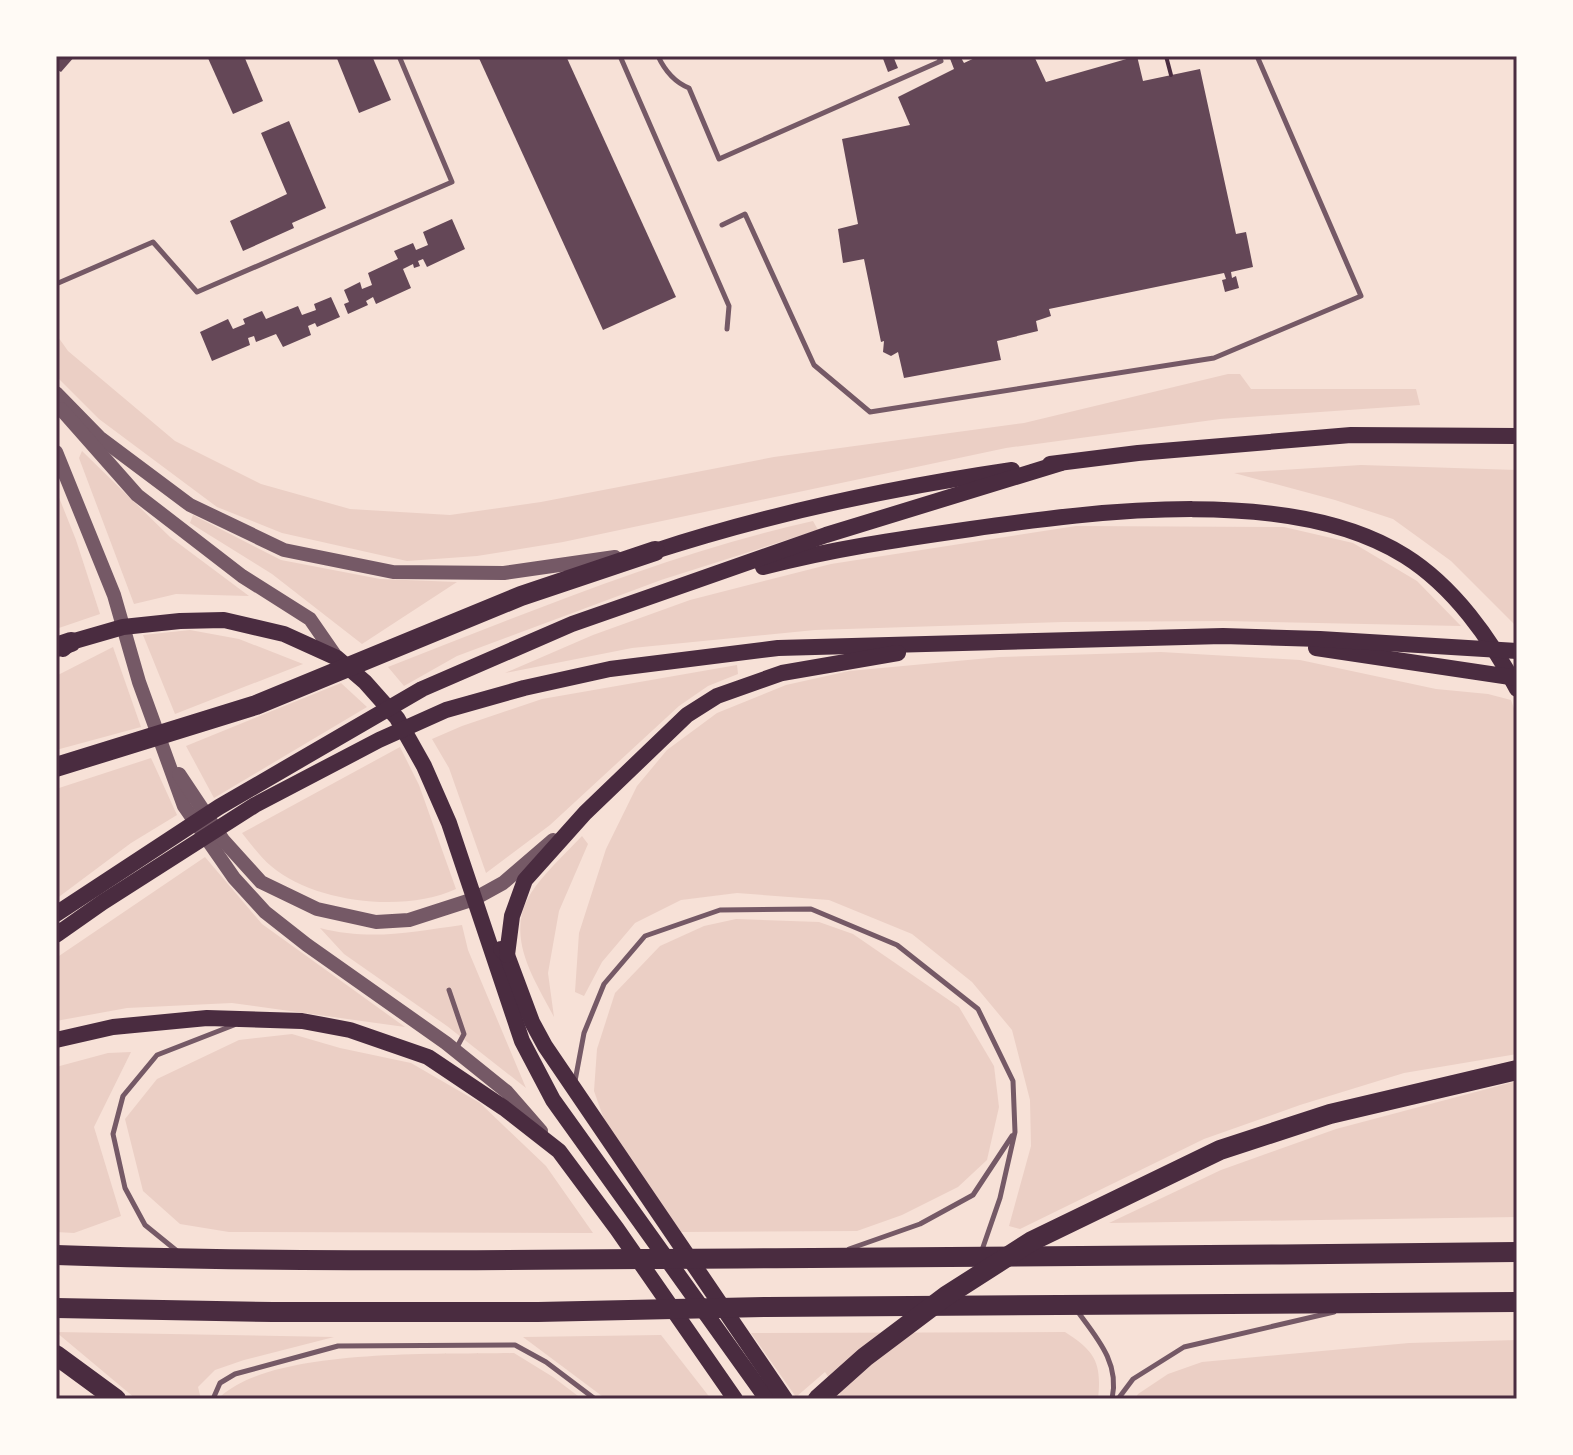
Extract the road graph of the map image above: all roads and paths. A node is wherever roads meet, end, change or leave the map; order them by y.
1 (399, 56) edge
2 (620, 56) edge
3 (658, 56) edge
4 (938, 56) edge
5 (1166, 56) edge
6 (1257, 56) edge
7 (1171, 75) dead end
8 (722, 225) dead end
9 (56, 284) edge
10 (727, 329) dead end
11 (56, 393) edge
12 (56, 402) edge
13 (1516, 436) edge
14 (56, 452) edge
15 (1061, 463) junction
16 (655, 551) junction
17 (655, 595) junction
18 (123, 627) junction
19 (1223, 636) junction
20 (959, 643) junction
21 (61, 648) edge
22 (1517, 651) edge
23 (337, 658) junction
24 (1517, 678) edge
25 (1517, 689) edge
26 (169, 761) junction
27 (56, 767) edge
28 (585, 813) junction
29 (474, 899) junction
30 (56, 914) edge
31 (485, 934) junction
32 (56, 935) edge
33 (507, 955) junction
34 (449, 990) dead end
35 (250, 1019) junction
36 (56, 1040) edge
37 (455, 1050) junction
38 (1517, 1070) edge
39 (574, 1089) junction
40 (1015, 1132) junction
41 (559, 1151) junction
42 (1517, 1252) edge
43 (56, 1255) edge
44 (812, 1258) junction
45 (979, 1259) junction
46 (189, 1260) junction
47 (1517, 1302) edge
48 (1368, 1304) junction
49 (1073, 1305) junction
50 (56, 1308) edge
51 (56, 1355) edge
52 (114, 1398) edge
53 (213, 1399) edge
54 (595, 1399) edge
55 (735, 1399) edge
56 (767, 1399) edge
57 (785, 1399) edge
58 (818, 1399) edge
59 (1115, 1399) edge

1 - 9 lane
2 - 10 lane
3 - 4 lane
5 - 7 path
6 - 8 lane
11 - 16 street
12 - 23 street
13 - 15 main road
14 - 18 street
15 - 16 main road
15 - 17 main road
16 - 27 highway
17 - 25 main road
17 - 30 main road
18 - 21 main road
18 - 23 main road
18 - 26 street
19 - 20 main road
19 - 22 main road
19 - 24 main road
20 - 28 main road
20 - 32 main road
23 - 29 main road
26 - 29 street
26 - 37 street
28 - 29 street
28 - 33 main road
29 - 31 main road
31 - 33 main road
31 - 56 main road
33 - 39 main road
34 - 37 lane
35 - 36 main road
35 - 41 main road
35 - 46 lane
37 - 41 street
38 - 58 highway
39 - 40 lane
39 - 57 main road
40 - 44 lane
40 - 45 lane
41 - 55 main road
42 - 45 highway
43 - 46 highway
44 - 45 highway
44 - 46 highway
47 - 48 highway
48 - 49 highway
48 - 59 lane
49 - 50 highway
49 - 59 lane
51 - 52 highway
53 - 54 lane

